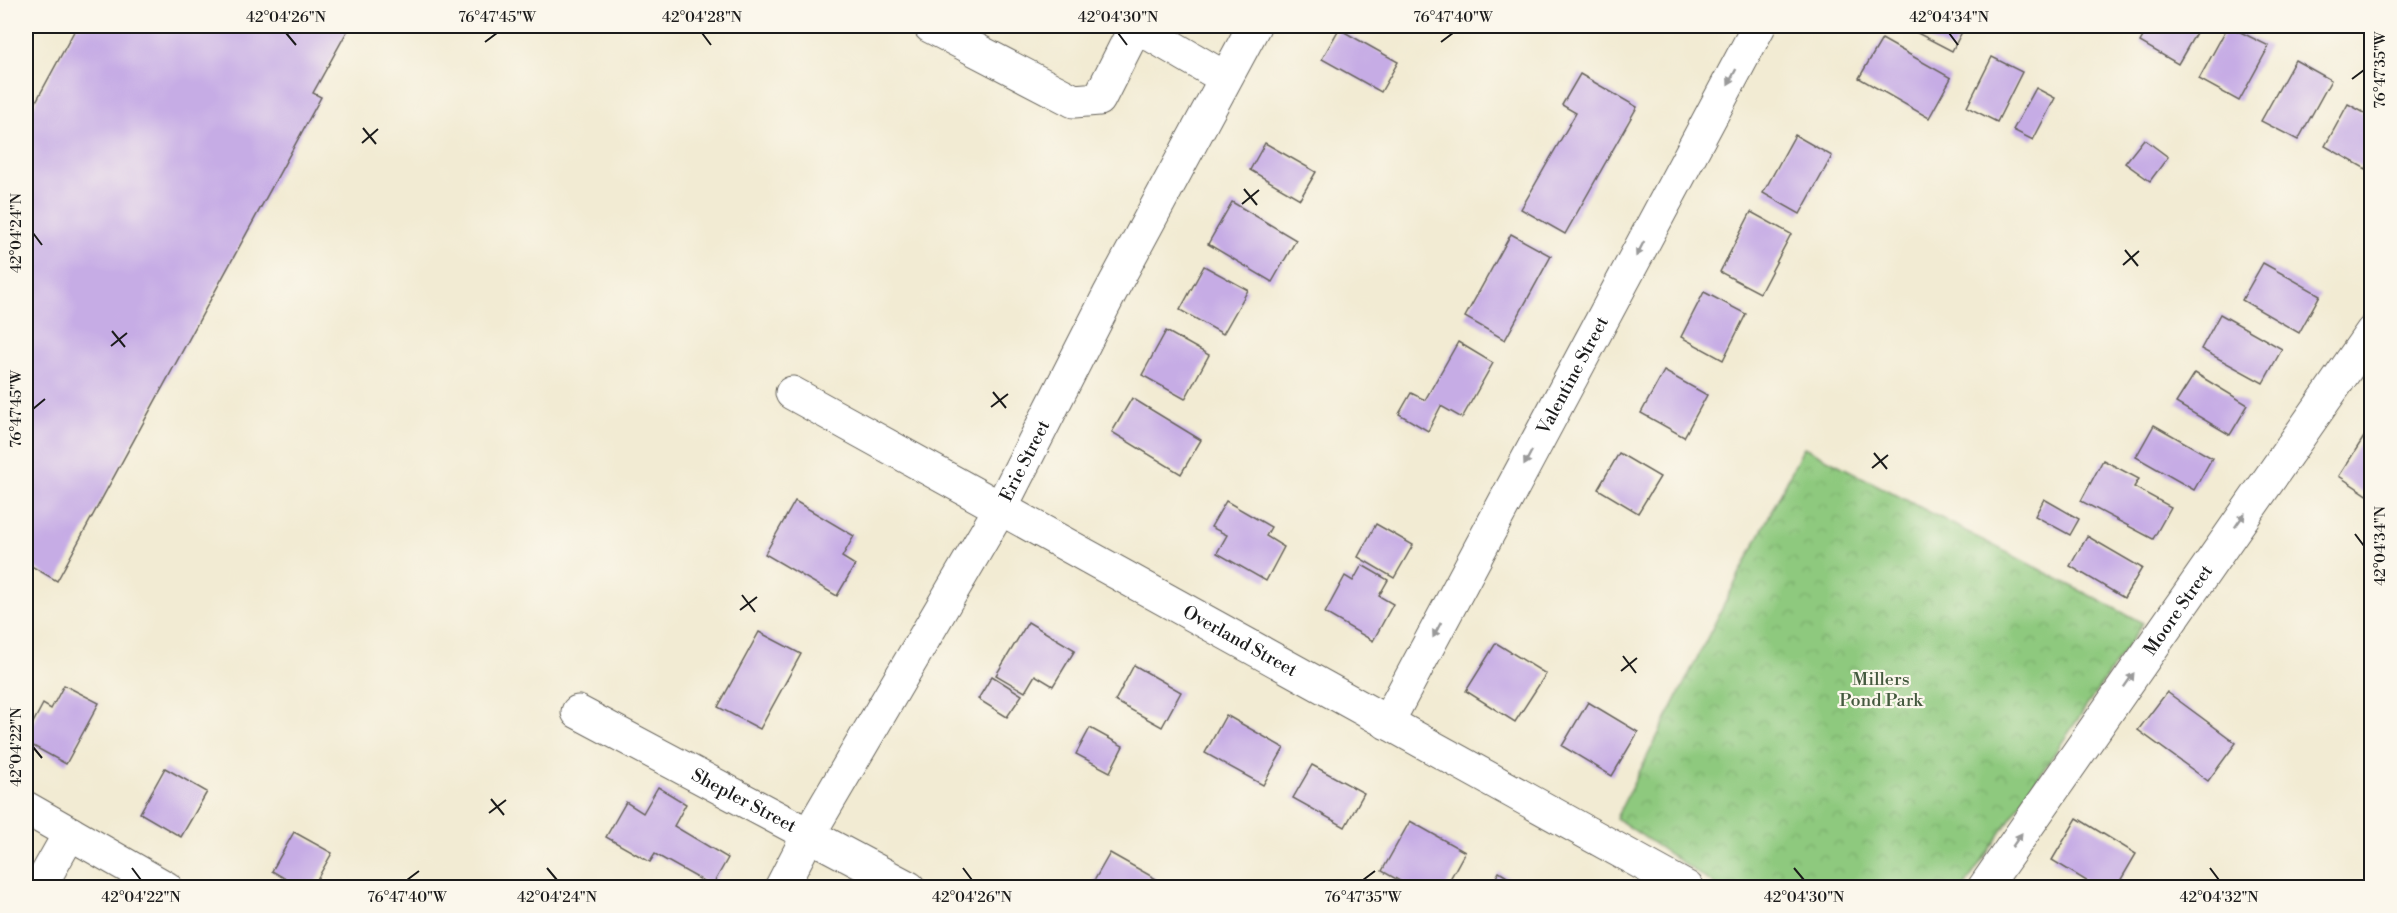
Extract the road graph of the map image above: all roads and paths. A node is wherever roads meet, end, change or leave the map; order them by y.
1 (930, 26) edge
2 (1254, 26) edge
3 (1759, 26) edge
4 (1225, 78) junction
5 (2372, 332) edge
6 (792, 393) dead end
7 (1000, 509) junction
8 (578, 712) dead end
9 (1387, 723) junction
10 (26, 808) edge
11 (69, 833) junction
12 (809, 834) junction
13 (39, 888) edge
14 (165, 888) edge
15 (781, 888) edge
16 (909, 888) edge
17 (1687, 888) edge
18 (1984, 888) edge

1 - 4 street
2 - 4 street, Erie Street
3 -> 9 street, Valentine Street
4 - 7 street, Erie Street
18 -> 5 street, Moore Street
6 - 7 street, Overland Street
7 - 9 street, Overland Street
7 - 12 street, Erie Street
8 - 12 street, Shepler Street
9 - 17 street, Overland Street
10 - 11 street
11 - 13 street
11 - 14 street
12 - 15 street, Erie Street
12 - 16 street, Shepler Street

